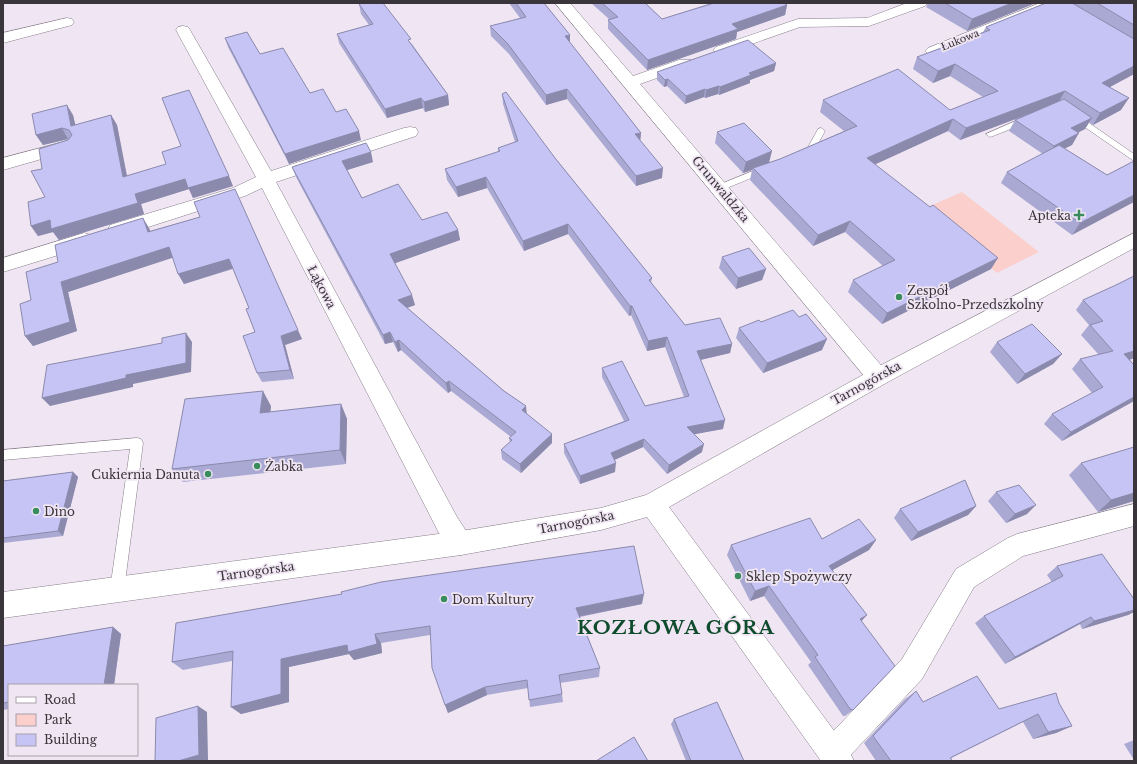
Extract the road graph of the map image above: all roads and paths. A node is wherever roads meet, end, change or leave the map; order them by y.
1 (562, 3) edge
2 (920, 3) edge
3 (1059, 4) edge
4 (67, 22) dead end
5 (183, 30) dead end
6 (3, 38) edge
7 (933, 51) edge
8 (711, 54) edge
9 (696, 59) edge
10 (631, 82) junction
11 (1066, 110) edge
12 (1032, 117) edge
13 (410, 132) dead end
14 (821, 132) dead end
15 (990, 134) edge
16 (68, 146) edge
17 (796, 157) edge
18 (1134, 158) edge
19 (3, 164) edge
20 (775, 165) edge
21 (266, 179) junction
22 (719, 188) junction
23 (1134, 240) edge
24 (3, 265) edge
25 (878, 376) junction
26 (3, 455) edge
27 (652, 504) junction
28 (1134, 515) edge
29 (461, 543) junction
30 (117, 590) junction
31 (3, 605) edge
32 (836, 756) edge

1 - 10 street, Grunwaldzka
2 - 8 street
3 - 7 street, Łukowa
4 - 6 street
5 - 21 street, Łąkowa
9 - 10 street
10 - 22 street, Grunwaldzka
11 - 18 lane
12 - 15 lane
13 - 21 street
14 - 17 lane
16 - 19 street
20 - 22 lane
21 - 24 street
21 - 29 street, Łąkowa
22 - 25 street, Grunwaldzka
23 - 25 street, Tarnogórska
25 - 27 street, Tarnogórska
26 - 30 lane
27 - 29 street, Tarnogórska
27 - 32 street
28 - 32 street
29 - 30 street, Tarnogórska
30 - 31 street, Tarnogórska

